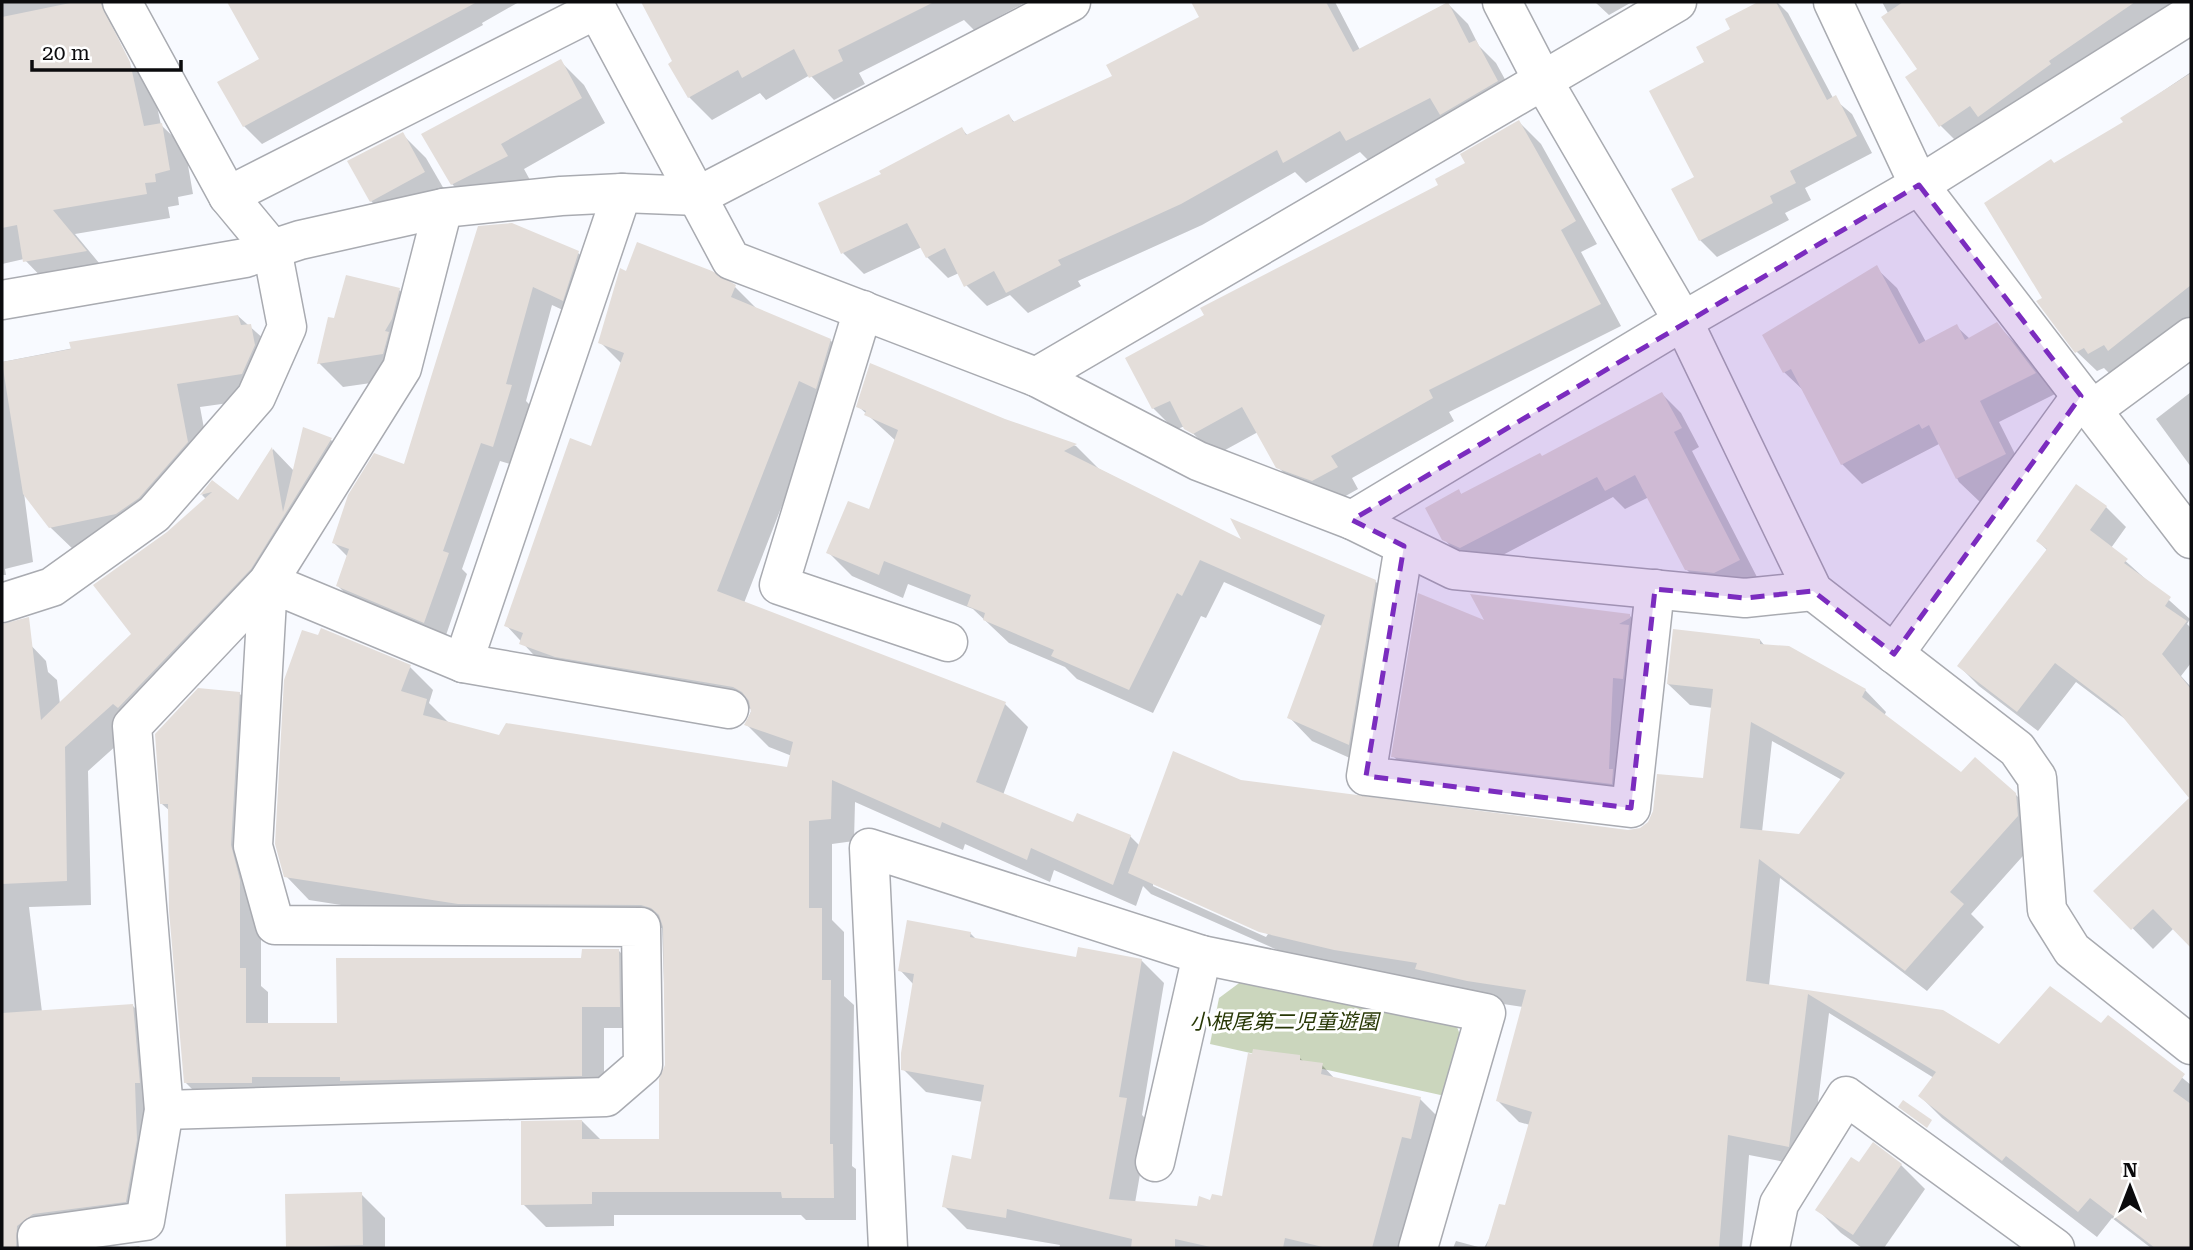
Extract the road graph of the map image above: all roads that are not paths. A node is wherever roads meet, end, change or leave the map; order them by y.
1 (122, 2) edge
2 (1070, 2) edge
3 (1502, 2) edge
4 (1677, 2) edge
5 (1833, 2) edge
6 (595, 5) edge
7 (2191, 14) edge
8 (1542, 79) junction
9 (1919, 185) junction
10 (622, 193) junction
11 (228, 196) junction
12 (698, 196) junction
13 (443, 208) junction
14 (272, 249) junction
15 (2, 300) edge
16 (863, 310) junction
17 (1683, 321) junction
18 (2191, 337) edge
19 (1037, 377) junction
20 (2087, 403) junction
21 (1352, 520) junction
22 (2191, 539) edge
23 (1404, 545) junction
24 (268, 582) junction
25 (1655, 589) junction
26 (1813, 591) junction
27 (2, 603) edge
28 (948, 642) dead end
29 (1894, 654) junction
30 (463, 663) junction
31 (729, 709) dead end
32 (1202, 955) junction
33 (2191, 1045) edge
34 (164, 1110) junction
35 (1155, 1162) dead end
36 (38, 1248) edge
37 (888, 1248) edge
38 (1418, 1248) edge
39 (1770, 1248) edge
40 (2056, 1248) edge

1 - 11 street
2 - 12 street
3 - 8 street
4 - 8 street
5 - 9 street
6 - 11 street
6 - 12 street
7 - 9 street
8 - 17 street
8 - 19 street
9 - 17 street
9 - 20 street
10 - 12 street
10 - 13 street
10 - 30 street
11 - 14 street
12 - 16 street
13 - 14 street
13 - 24 street
14 - 15 street
14 - 27 street
16 - 19 street
16 - 28 street
17 - 21 street
17 - 26 street
18 - 20 street
19 - 21 street
20 - 22 street
20 - 29 street
21 - 23 street
23 - 25 street
23 - 25 street
24 - 30 street
24 - 34 street
24 - 34 street
25 - 26 street
26 - 29 street
29 - 33 street
30 - 31 street
32 - 35 street
32 - 37 street
32 - 38 street
34 - 36 street
39 - 40 street

